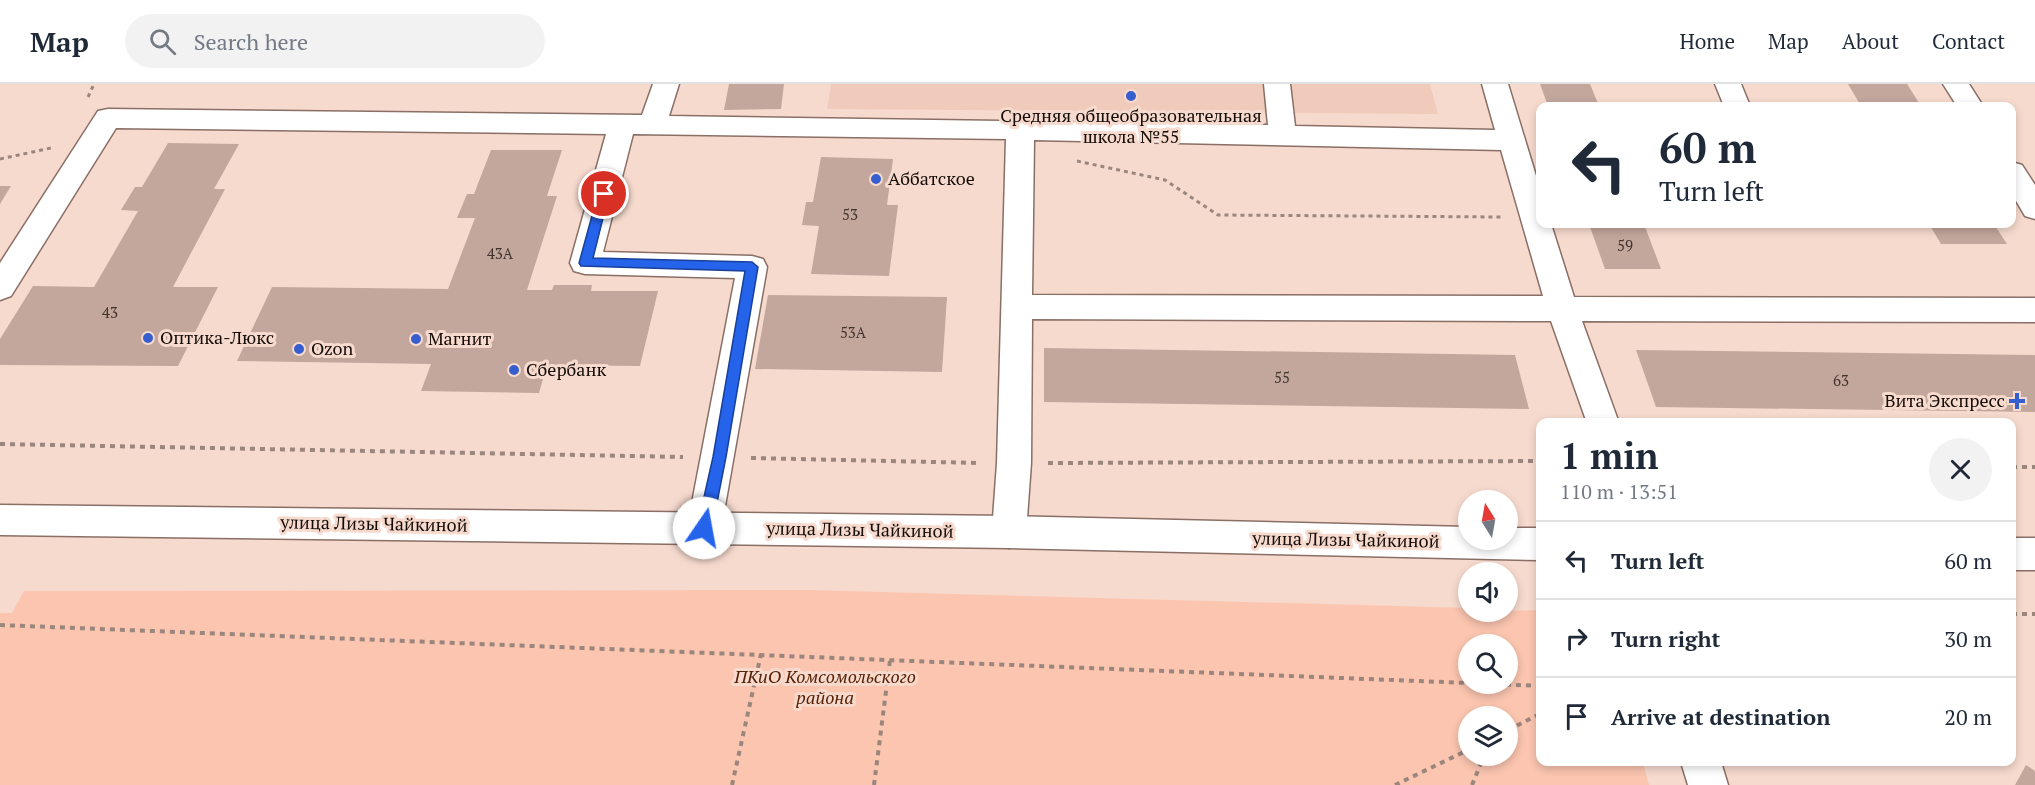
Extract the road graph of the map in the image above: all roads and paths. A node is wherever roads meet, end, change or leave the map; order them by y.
1 (94, 84) edge
2 (666, 84) edge
3 (1277, 84) edge
4 (1495, 84) edge
5 (1728, 84) edge
6 (1956, 84) edge
7 (1735, 102) edge
8 (1967, 102) edge
9 (84, 105) dead end
10 (622, 125) junction
11 (652, 125) junction
12 (1020, 130) junction
13 (1283, 136) junction
14 (1512, 140) junction
15 (53, 148) dead end
16 (0, 159) edge
17 (1076, 161) dead end
18 (2016, 178) edge
19 (2035, 208) edge
20 (1535, 217) junction
21 (1536, 220) edge
22 (1538, 228) edge
23 (0, 288) edge
24 (1015, 307) junction
25 (1562, 308) junction
26 (2035, 310) edge
27 (1601, 418) edge
28 (0, 444) edge
29 (720, 457) junction
30 (1536, 461) edge
31 (1014, 464) junction
32 (2016, 467) edge
33 (2035, 467) edge
34 (2, 524) edge
35 (704, 528) junction
36 (1009, 532) junction
37 (1536, 544) edge
38 (2016, 554) edge
39 (2035, 554) edge
40 (2016, 614) edge
41 (2035, 614) edge
42 (0, 625) edge
43 (761, 654) junction
44 (890, 660) junction
45 (1458, 683) edge
46 (1518, 685) edge
47 (1536, 686) edge
48 (1536, 716) edge
49 (1518, 725) edge
50 (1458, 755) edge
51 (1480, 766) edge
52 (1702, 766) edge
53 (732, 785) edge
54 (874, 785) edge
55 (1395, 785) edge
56 (1472, 785) edge
57 (1708, 785) edge

1 - 9 path
2 - 11 main road
3 - 13 main road
4 - 14 main road
5 - 7 main road
6 - 8 main road
10 - 11 main road
10 - 23 main road
10 - 29 main road
11 - 12 main road
12 - 13 main road
12 - 24 main road
13 - 14 main road
14 - 20 main road
15 - 16 path
17 - 20 path
18 - 19 main road
20 - 21 main road
22 - 25 main road
24 - 25 main road
24 - 31 main road
25 - 26 main road
25 - 27 main road
28 - 29 path
29 - 31 path
29 - 35 main road
30 - 31 path
31 - 36 main road
32 - 33 path
34 - 35 main road, улица Лизы Чайкиной
35 - 36 main road, улица Лизы Чайкиной
36 - 37 main road, улица Лизы Чайкиной
38 - 39 main road
40 - 41 path
42 - 43 path
43 - 44 path
43 - 53 path
44 - 45 path
44 - 54 path
46 - 47 path
48 - 49 path
50 - 55 path
51 - 56 path
52 - 57 main road

